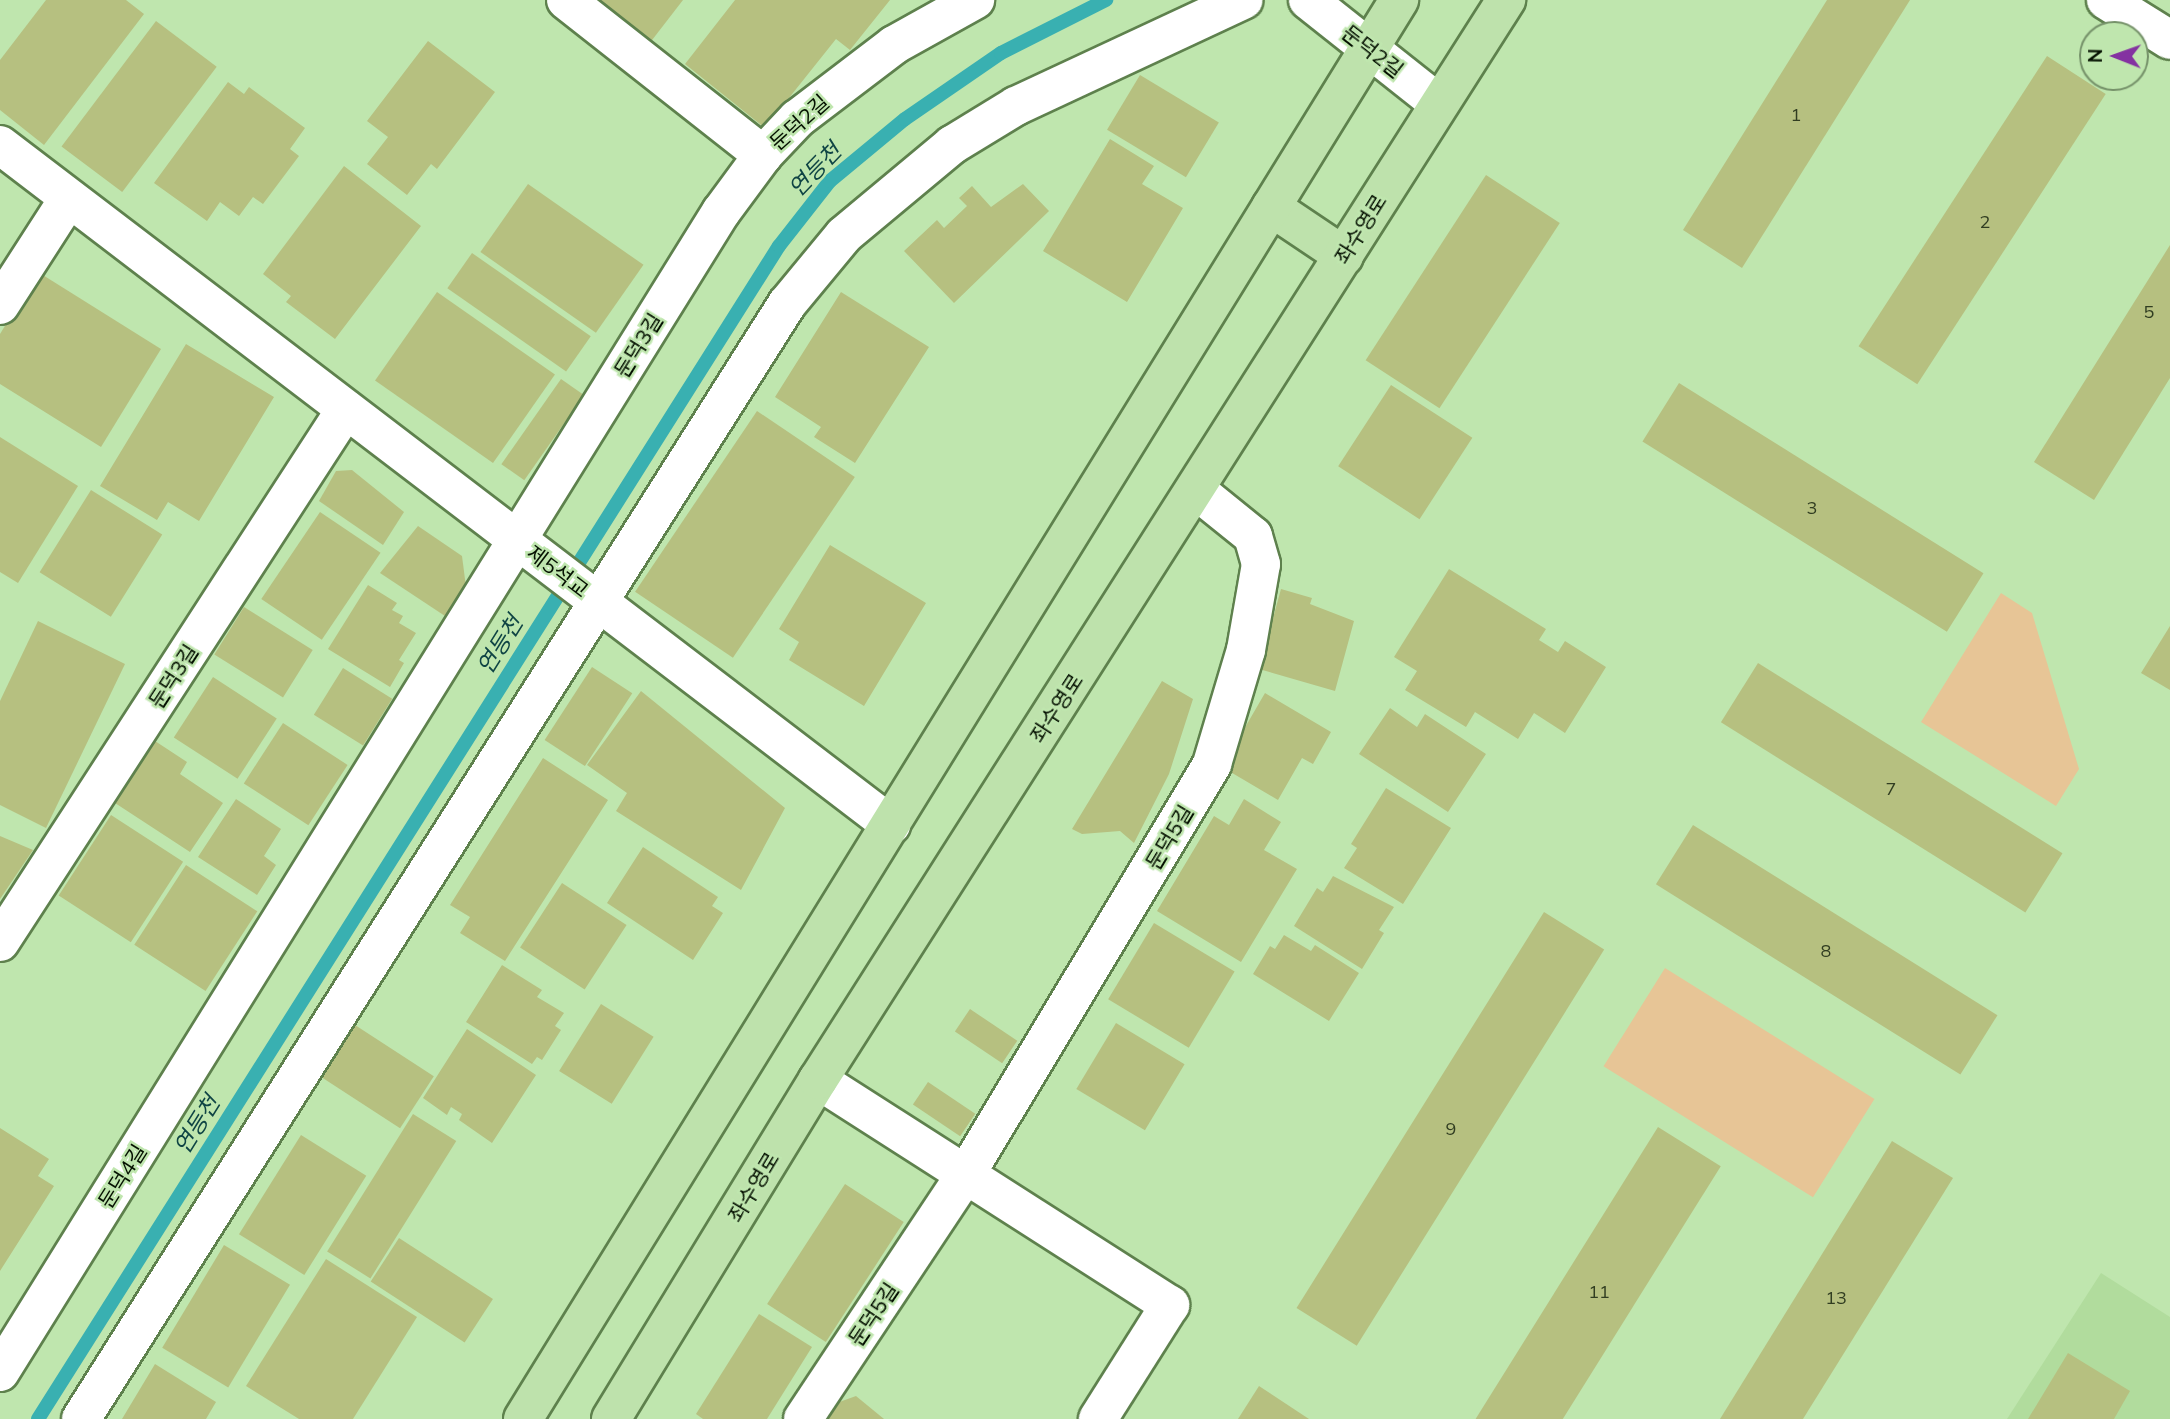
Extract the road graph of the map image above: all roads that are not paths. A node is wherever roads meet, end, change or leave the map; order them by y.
1 (566, 0) edge
2 (975, 0) edge
3 (1244, 0) edge
4 (1308, 0) edge
5 (1399, 0) edge
6 (1506, 0) edge
7 (2106, 0) edge
8 (2170, 40) edge
9 (1368, 47) junction
10 (1438, 103) junction
11 (0, 145) edge
12 (763, 155) junction
13 (69, 198) junction
14 (1271, 207) junction
15 (1344, 256) junction
16 (0, 304) edge
17 (346, 409) junction
18 (1196, 490) junction
19 (516, 539) junction
20 (600, 602) junction
21 (891, 825) junction
22 (0, 942) edge
23 (245, 980) joint
24 (818, 1080) junction
25 (966, 1174) junction
26 (0, 1372) edge
27 (81, 1419) edge
28 (523, 1419) edge
29 (611, 1419) edge
30 (803, 1419) edge
31 (1098, 1419) edge

1 - 12 street, 둔덕2길
2 - 12 street, 둔덕2길
3 - 20 street
4 - 9 street, 둔덕2길
5 - 9 main road
6 - 10 main road, 좌수영로
7 - 8 street
9 - 10 street, 둔덕2길
9 - 14 main road
10 - 15 main road, 좌수영로
11 - 13 street
12 - 19 street, 둔덕3길
13 - 16 street
13 - 17 street
14 - 15 main road
14 - 21 main road
15 - 18 main road, 좌수영로
17 - 19 street
17 - 22 street, 둔덕3길
18 - 24 main road, 좌수영로
18 - 25 street, 둔덕5길
19 - 20 street, 제5석교
19 - 23 street, 둔덕3길
20 - 21 street
20 - 27 street
21 - 28 main road
23 - 26 street, 둔덕4길
24 - 25 street
24 - 29 main road, 좌수영로
25 - 30 street, 둔덕5길
25 - 31 street

